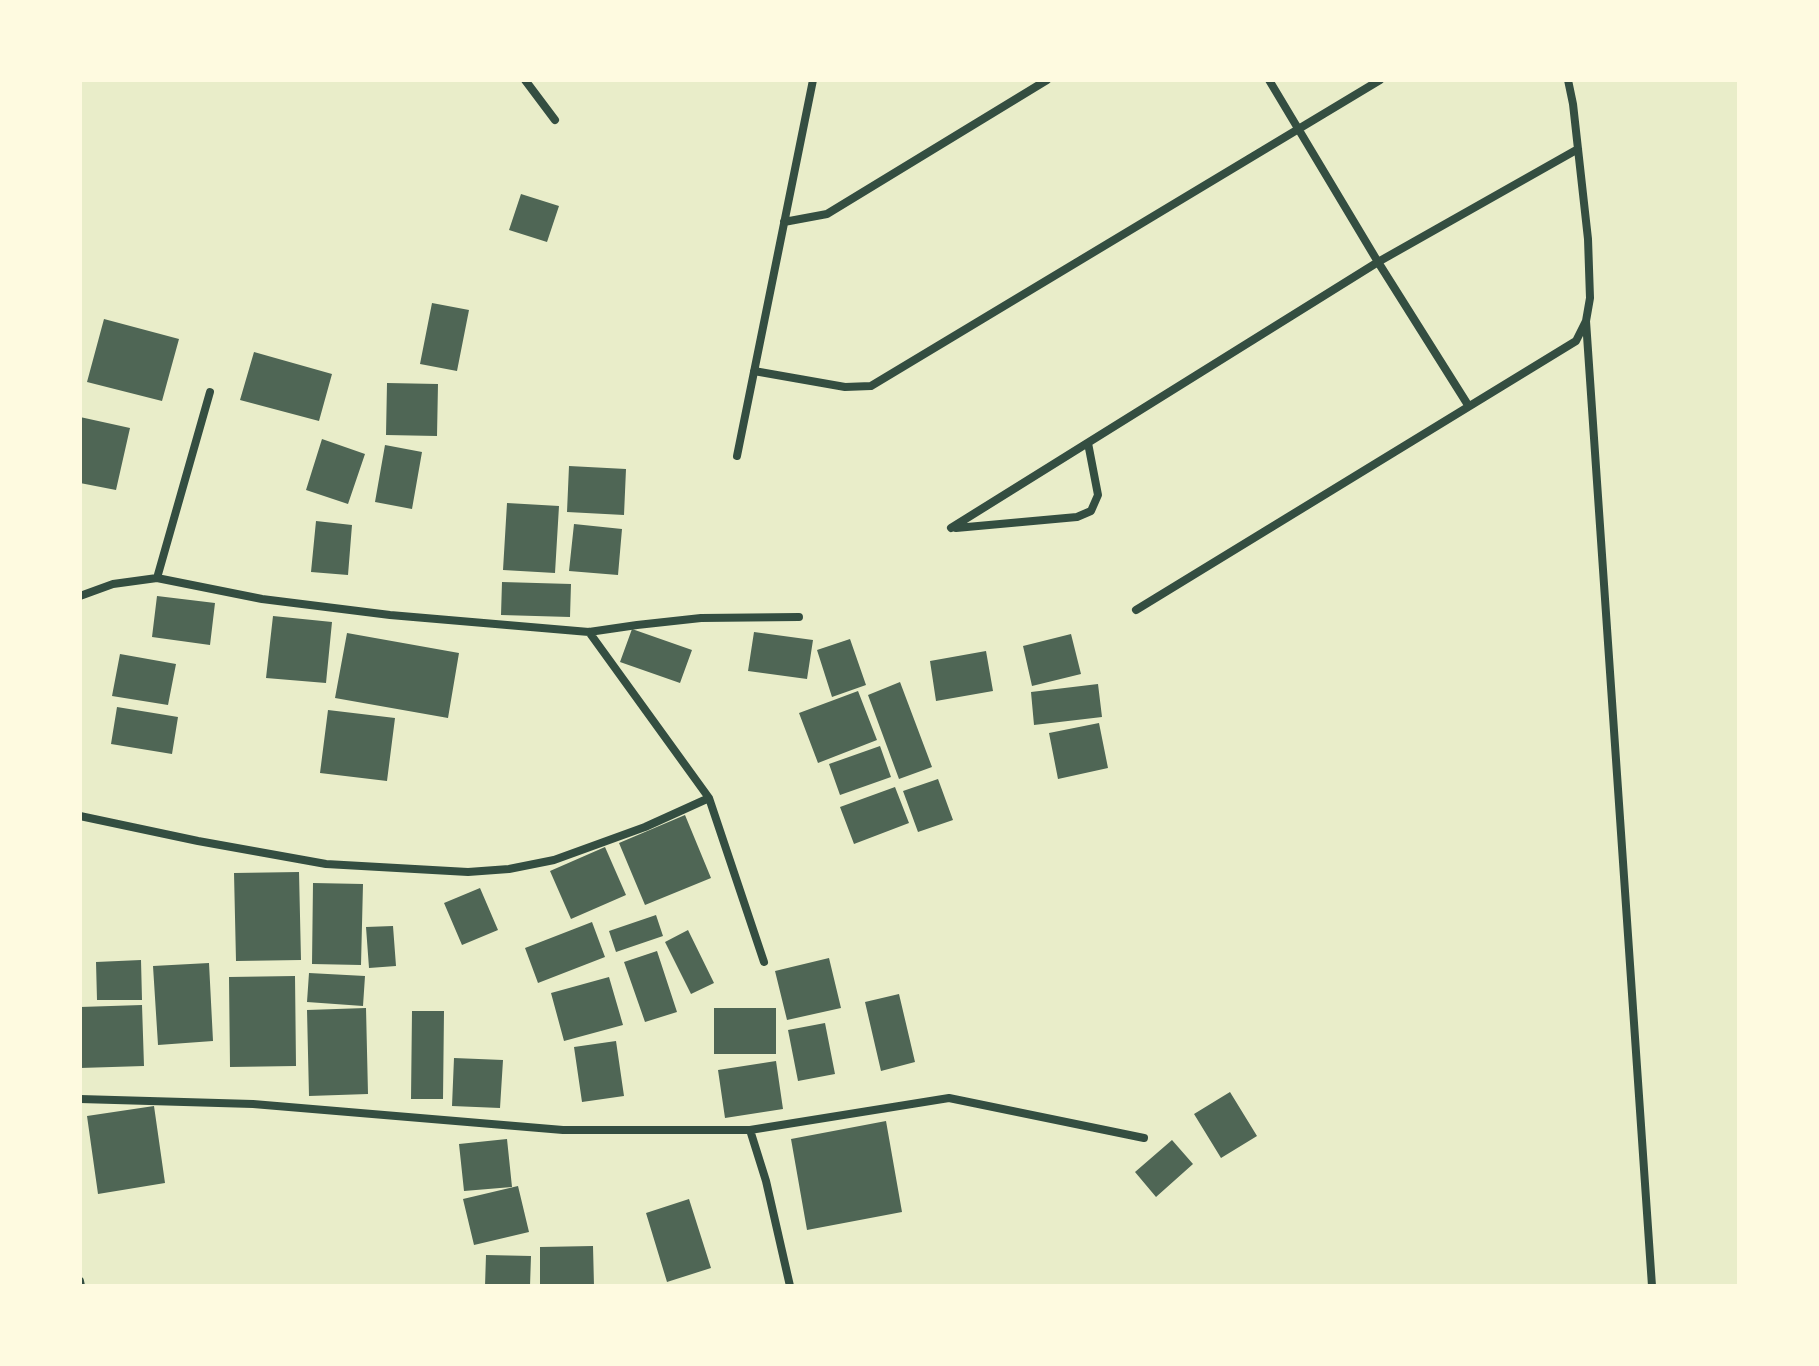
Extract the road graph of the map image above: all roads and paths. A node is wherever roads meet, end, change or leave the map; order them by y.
1 (525, 80) edge
2 (813, 80) edge
3 (1047, 80) edge
4 (1269, 80) edge
5 (1380, 80) edge
6 (1568, 80) edge
7 (555, 120) dead end
8 (1299, 129) junction
9 (1578, 149) junction
10 (784, 222) junction
11 (1378, 262) junction
12 (1586, 321) junction
13 (754, 371) junction
14 (210, 392) dead end
15 (1468, 405) junction
16 (1088, 443) junction
17 (737, 456) dead end
18 (157, 578) junction
19 (80, 596) edge
20 (1136, 610) dead end
21 (799, 617) dead end
22 (589, 632) junction
23 (709, 798) junction
24 (80, 816) edge
25 (764, 962) dead end
26 (80, 1099) edge
27 (750, 1130) junction
28 (1144, 1138) dead end
29 (790, 1286) edge
30 (1652, 1286) edge

1 - 7 street
2 - 10 street
3 - 10 street
4 - 8 street
5 - 8 street
6 - 9 street
8 - 11 street
8 - 13 street
9 - 11 street
9 - 12 street
10 - 13 street
11 - 15 street
11 - 16 street
12 - 15 street
12 - 30 street
13 - 17 street
14 - 18 street
15 - 20 street
16 - 16 street
18 - 19 street
18 - 22 street
21 - 22 street
22 - 23 street
23 - 24 street
23 - 25 street
26 - 27 street
27 - 28 street
27 - 29 street

